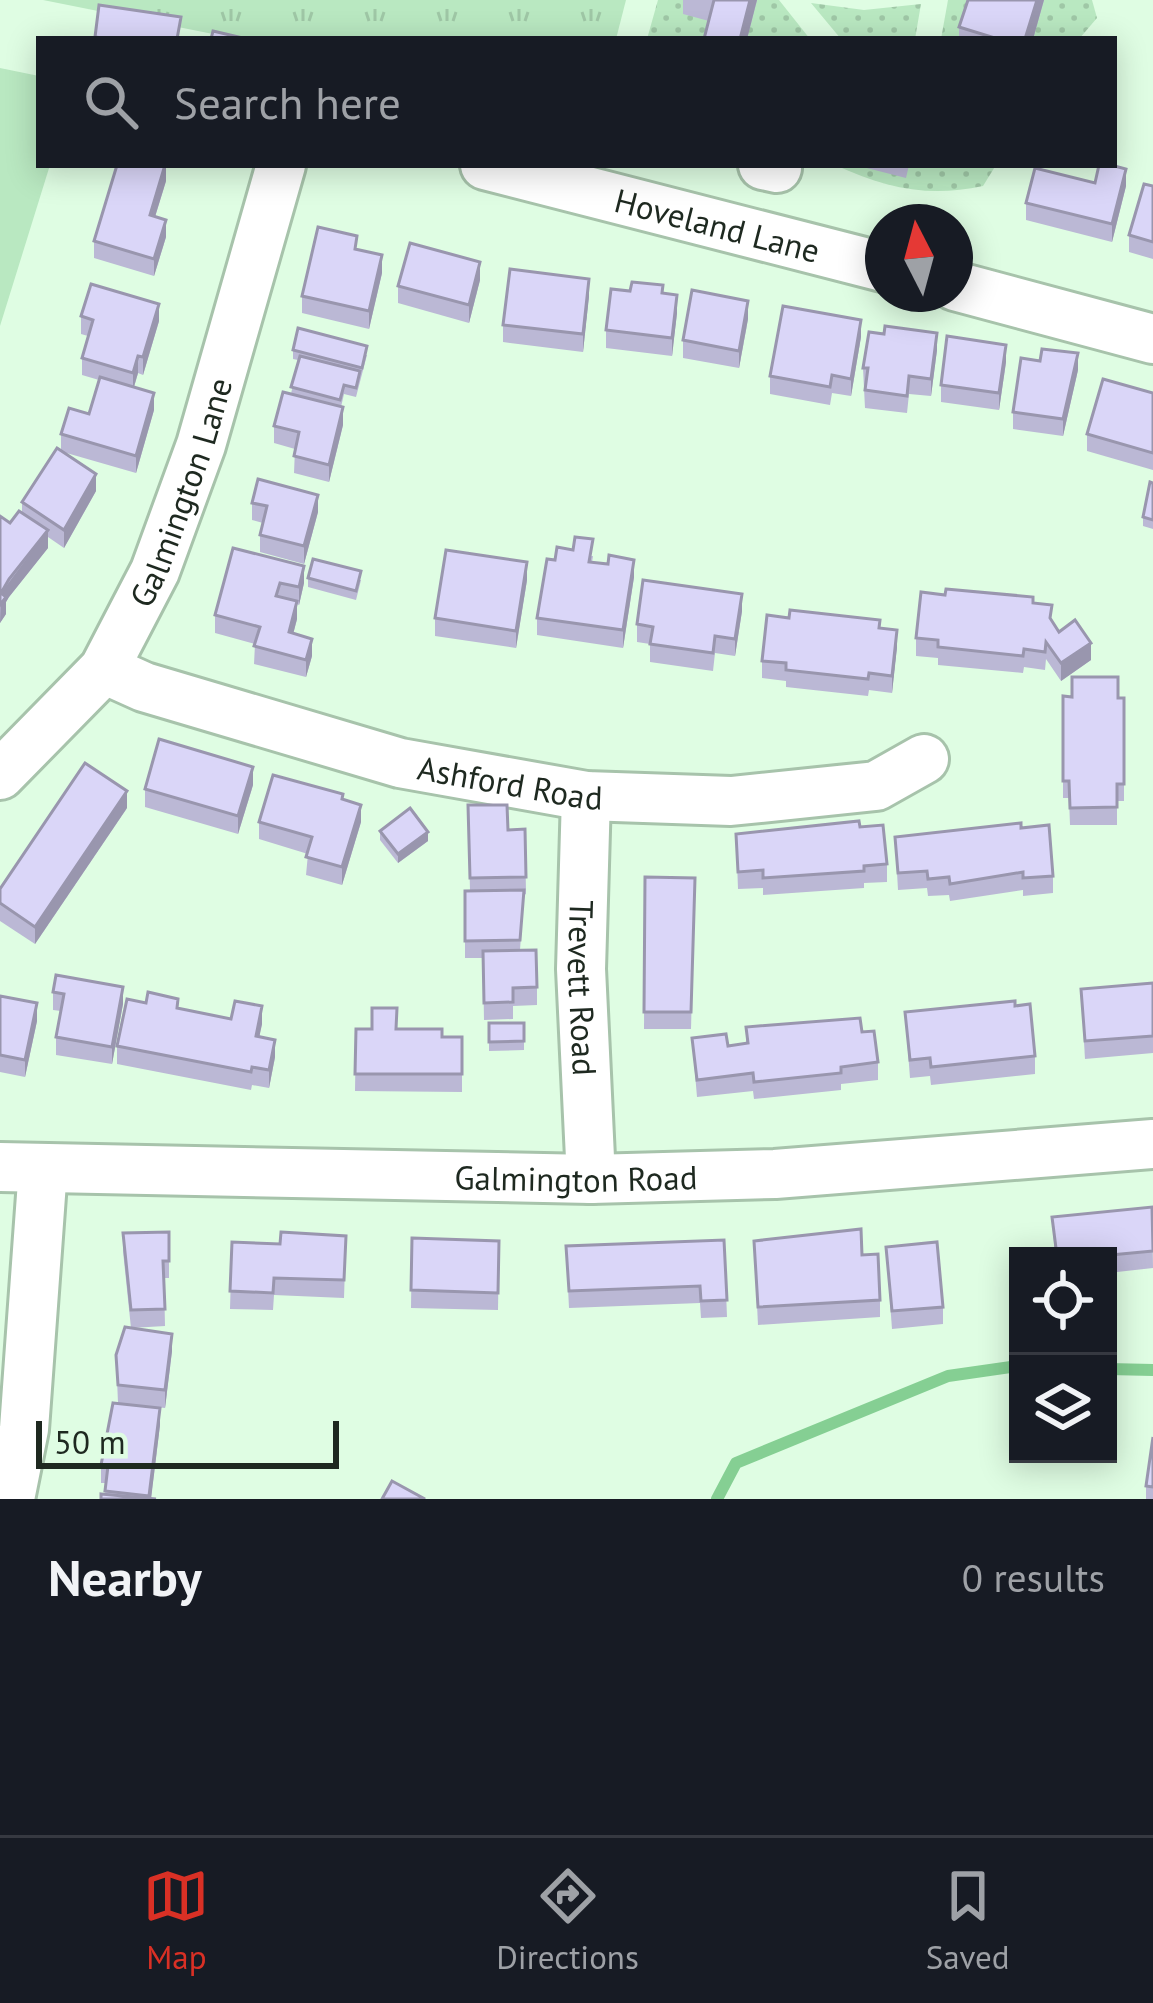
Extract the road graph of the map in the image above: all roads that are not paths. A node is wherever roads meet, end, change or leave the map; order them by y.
1 (280, 168) edge
2 (497, 168) edge
3 (865, 262) edge
4 (973, 291) edge
5 (1153, 339) edge
6 (104, 669) junction
7 (924, 759) dead end
8 (0, 775) edge
9 (586, 796) junction
10 (1153, 1144) edge
11 (21, 1168) edge
12 (592, 1179) junction
13 (10, 1499) edge

1 - 6 street, Galmington Lane
2 - 3 street, Hoveland Lane
4 - 5 street
6 - 8 street, Galmington Lane
6 - 9 street, Ashford Road
7 - 9 street, Ashford Road
9 - 12 street, Trevett Road
10 - 12 street, Galmington Road
11 - 12 street, Galmington Road
11 - 13 street

